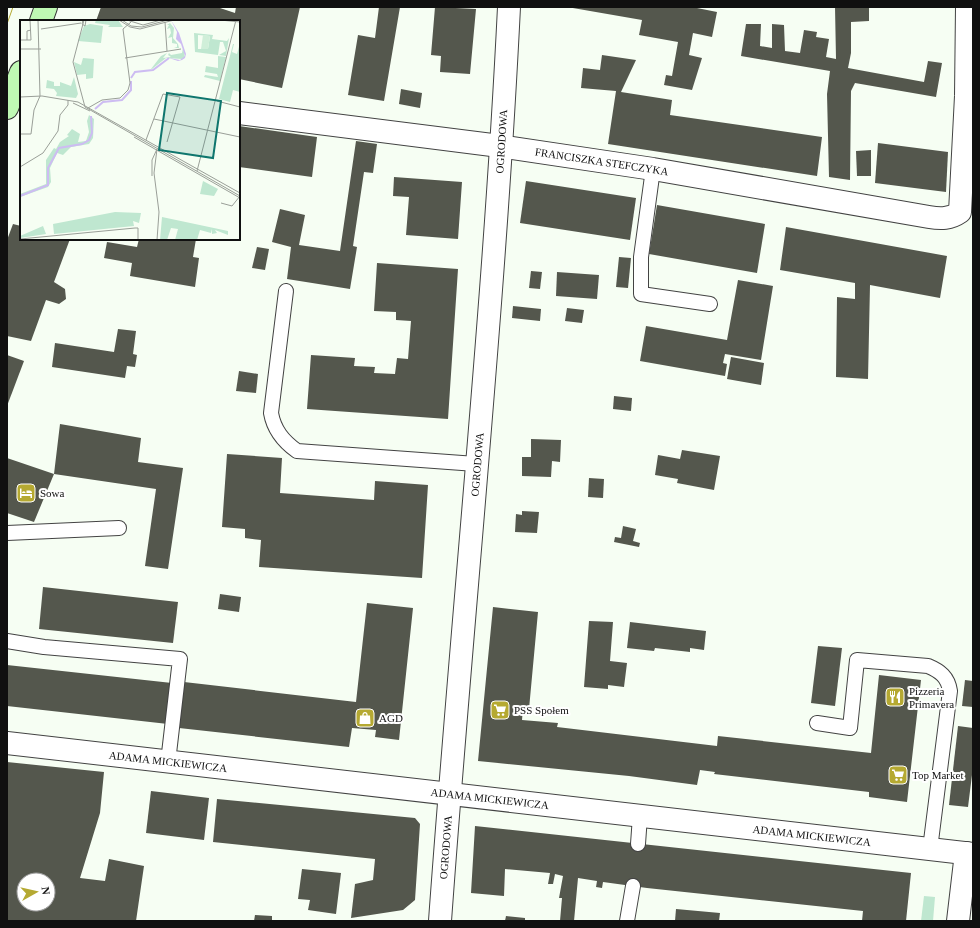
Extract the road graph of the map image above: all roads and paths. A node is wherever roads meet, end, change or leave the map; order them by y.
1 (46, 7) edge
2 (509, 7) edge
3 (967, 7) edge
4 (41, 20) edge
5 (20, 75) edge
6 (970, 96) edge
7 (7, 108) edge
8 (240, 113) edge
9 (502, 147) junction
10 (653, 169) junction
11 (286, 291) dead end
12 (710, 304) dead end
13 (476, 464) junction
14 (119, 528) dead end
15 (7, 533) edge
16 (7, 641) edge
17 (817, 723) dead end
18 (7, 743) edge
19 (168, 762) junction
20 (449, 794) junction
21 (640, 816) junction
22 (638, 844) dead end
23 (930, 849) junction
24 (970, 854) edge
25 (633, 886) dead end
26 (440, 921) edge
27 (627, 921) edge
28 (958, 921) edge

1 - 4 main road
2 - 9 street, OGRODOWA
3 - 6 street
5 - 7 main road
6 - 10 street, FRANCISZKA STEFCZYKA
8 - 9 street, FRANCISZKA STEFCZYKA
9 - 10 street, FRANCISZKA STEFCZYKA
9 - 13 street, OGRODOWA
10 - 12 lane
11 - 13 lane
13 - 20 street, OGRODOWA
14 - 15 lane
16 - 19 lane
17 - 23 lane
18 - 19 street, ADAMA MICKIEWICZA
19 - 20 street, ADAMA MICKIEWICZA
20 - 21 street, ADAMA MICKIEWICZA
20 - 26 street, OGRODOWA
21 - 22 lane
21 - 23 street, ADAMA MICKIEWICZA
23 - 24 street, ADAMA MICKIEWICZA
24 - 28 street
25 - 27 lane

